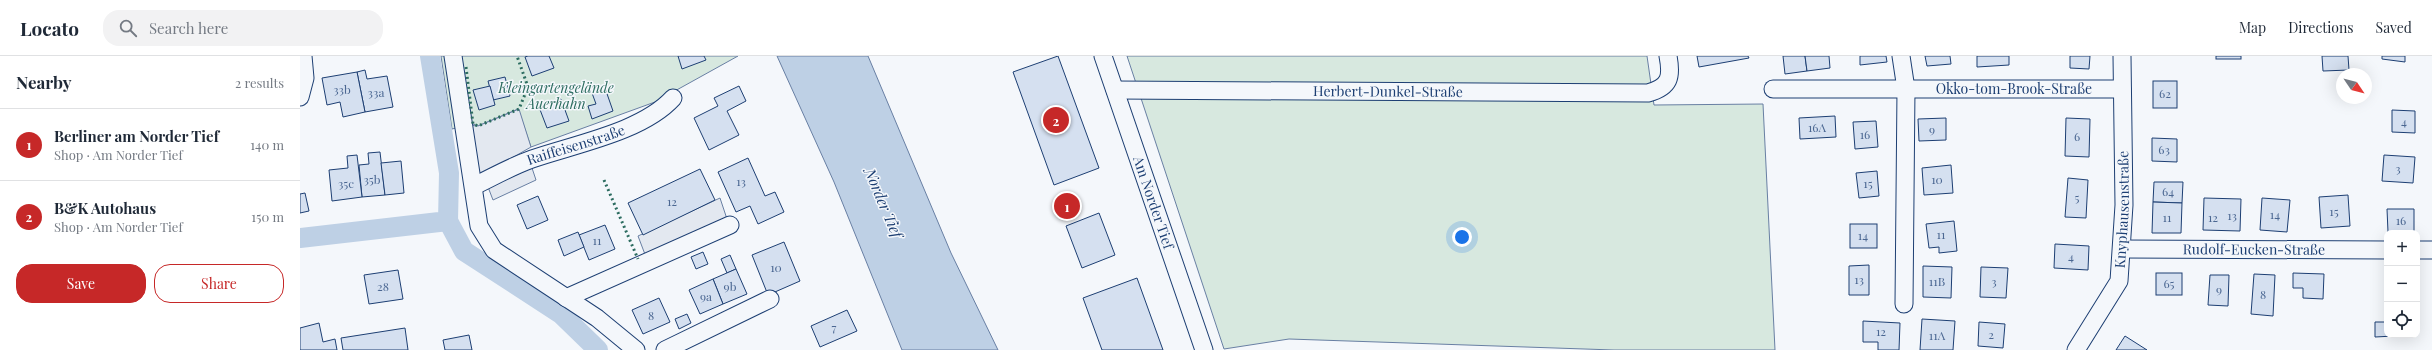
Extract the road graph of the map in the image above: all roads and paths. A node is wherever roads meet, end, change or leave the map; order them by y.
1 (303, 56) edge
2 (453, 56) edge
3 (1103, 56) edge
4 (1668, 56) edge
5 (1902, 56) edge
6 (2122, 56) edge
7 (1773, 89) dead end
8 (1906, 89) junction
9 (2122, 89) junction
10 (1115, 90) junction
11 (300, 97) edge
12 (673, 98) dead end
13 (474, 186) junction
14 (730, 225) dead end
15 (2122, 249) junction
16 (2384, 250) edge
17 (2420, 250) edge
18 (2432, 250) edge
19 (566, 298) junction
20 (770, 299) dead end
21 (1904, 304) dead end
22 (636, 350) edge
23 (665, 350) edge
24 (1204, 350) edge
25 (2076, 350) edge

1 - 11 street
2 - 13 street
3 - 10 street, Am Norder Tief
4 - 10 street, Herbert-Dunkel-Straße
5 - 8 street
6 - 9 street, Knyphausenstraße
7 - 8 street, Okko-tom-Brook-Straße
8 - 9 street, Okko-tom-Brook-Straße
8 - 21 street
9 - 15 street, Knyphausenstraße
10 - 24 street, Am Norder Tief
12 - 13 street, Raiffeisenstraße
13 - 19 street
14 - 19 street
15 - 16 street, Rudolf-Eucken-Straße
15 - 25 street, Knyphausenstraße
17 - 18 street
19 - 22 street
20 - 23 street

